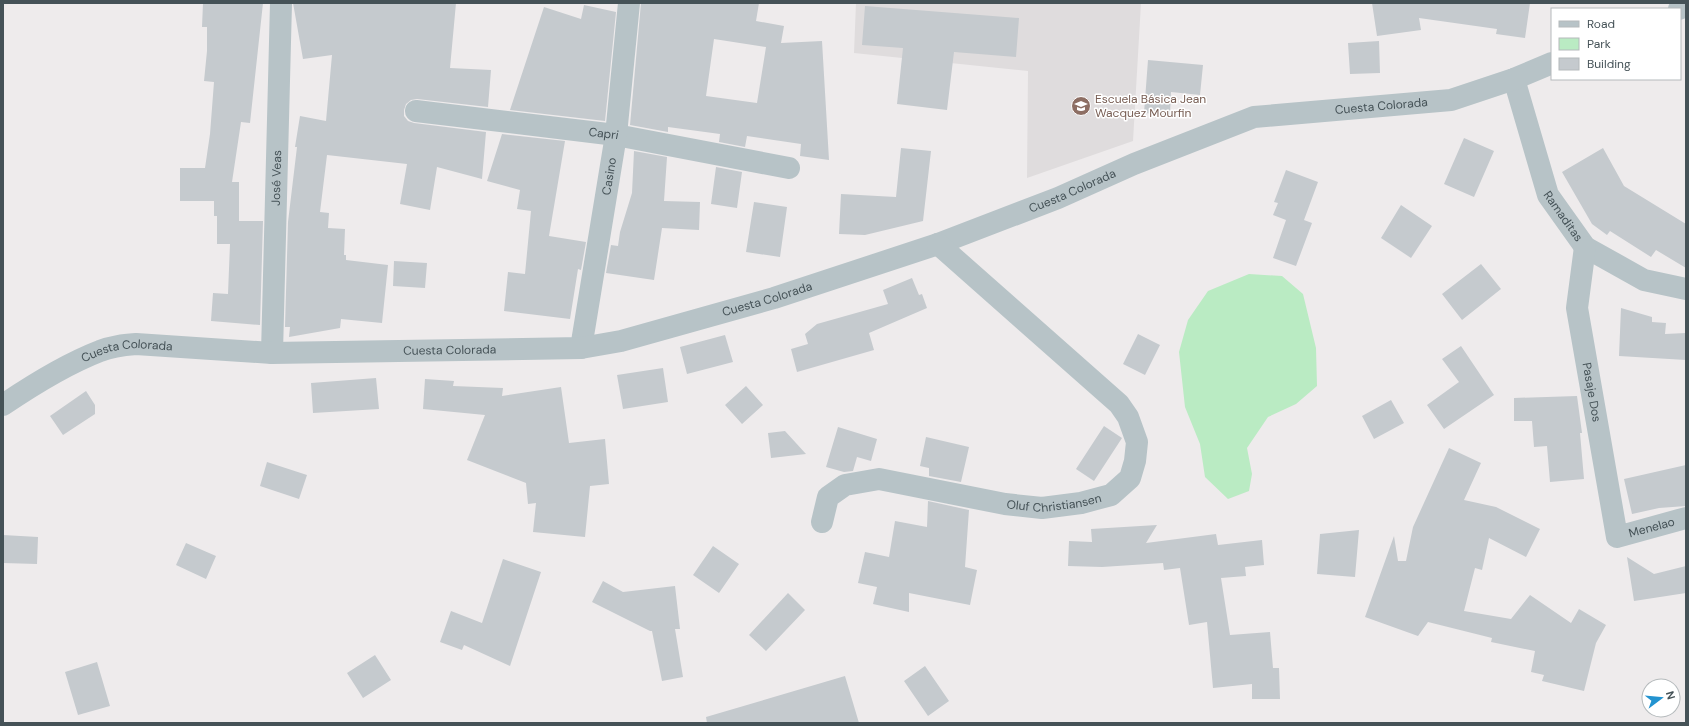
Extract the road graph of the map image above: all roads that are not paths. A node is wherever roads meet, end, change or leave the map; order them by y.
1 (280, 3) edge
2 (629, 3) edge
3 (1551, 63) edge
4 (1514, 78) junction
5 (416, 111) dead end
6 (616, 135) junction
7 (789, 168) dead end
8 (938, 244) junction
9 (1585, 247) junction
10 (1686, 289) edge
11 (581, 348) junction
12 (272, 353) junction
13 (3, 405) edge
14 (1686, 518) edge
15 (822, 522) dead end
16 (1617, 537) joint

1 - 12 street, José Veas
2 - 6 street, Casino
3 - 4 street, Cuesta Colorada
4 - 8 street, Cuesta Colorada
4 - 9 street, Ramaditas
5 - 6 street, Capri
6 - 7 street, Capri
6 - 11 street, Casino
8 - 11 street, Cuesta Colorada
8 - 15 street, Oluf Christiansen
9 - 10 street, Ramaditas
9 - 16 street, Pasaje Dos
11 - 12 street, Cuesta Colorada
12 - 13 street, Cuesta Colorada
14 - 16 street, Menelao

